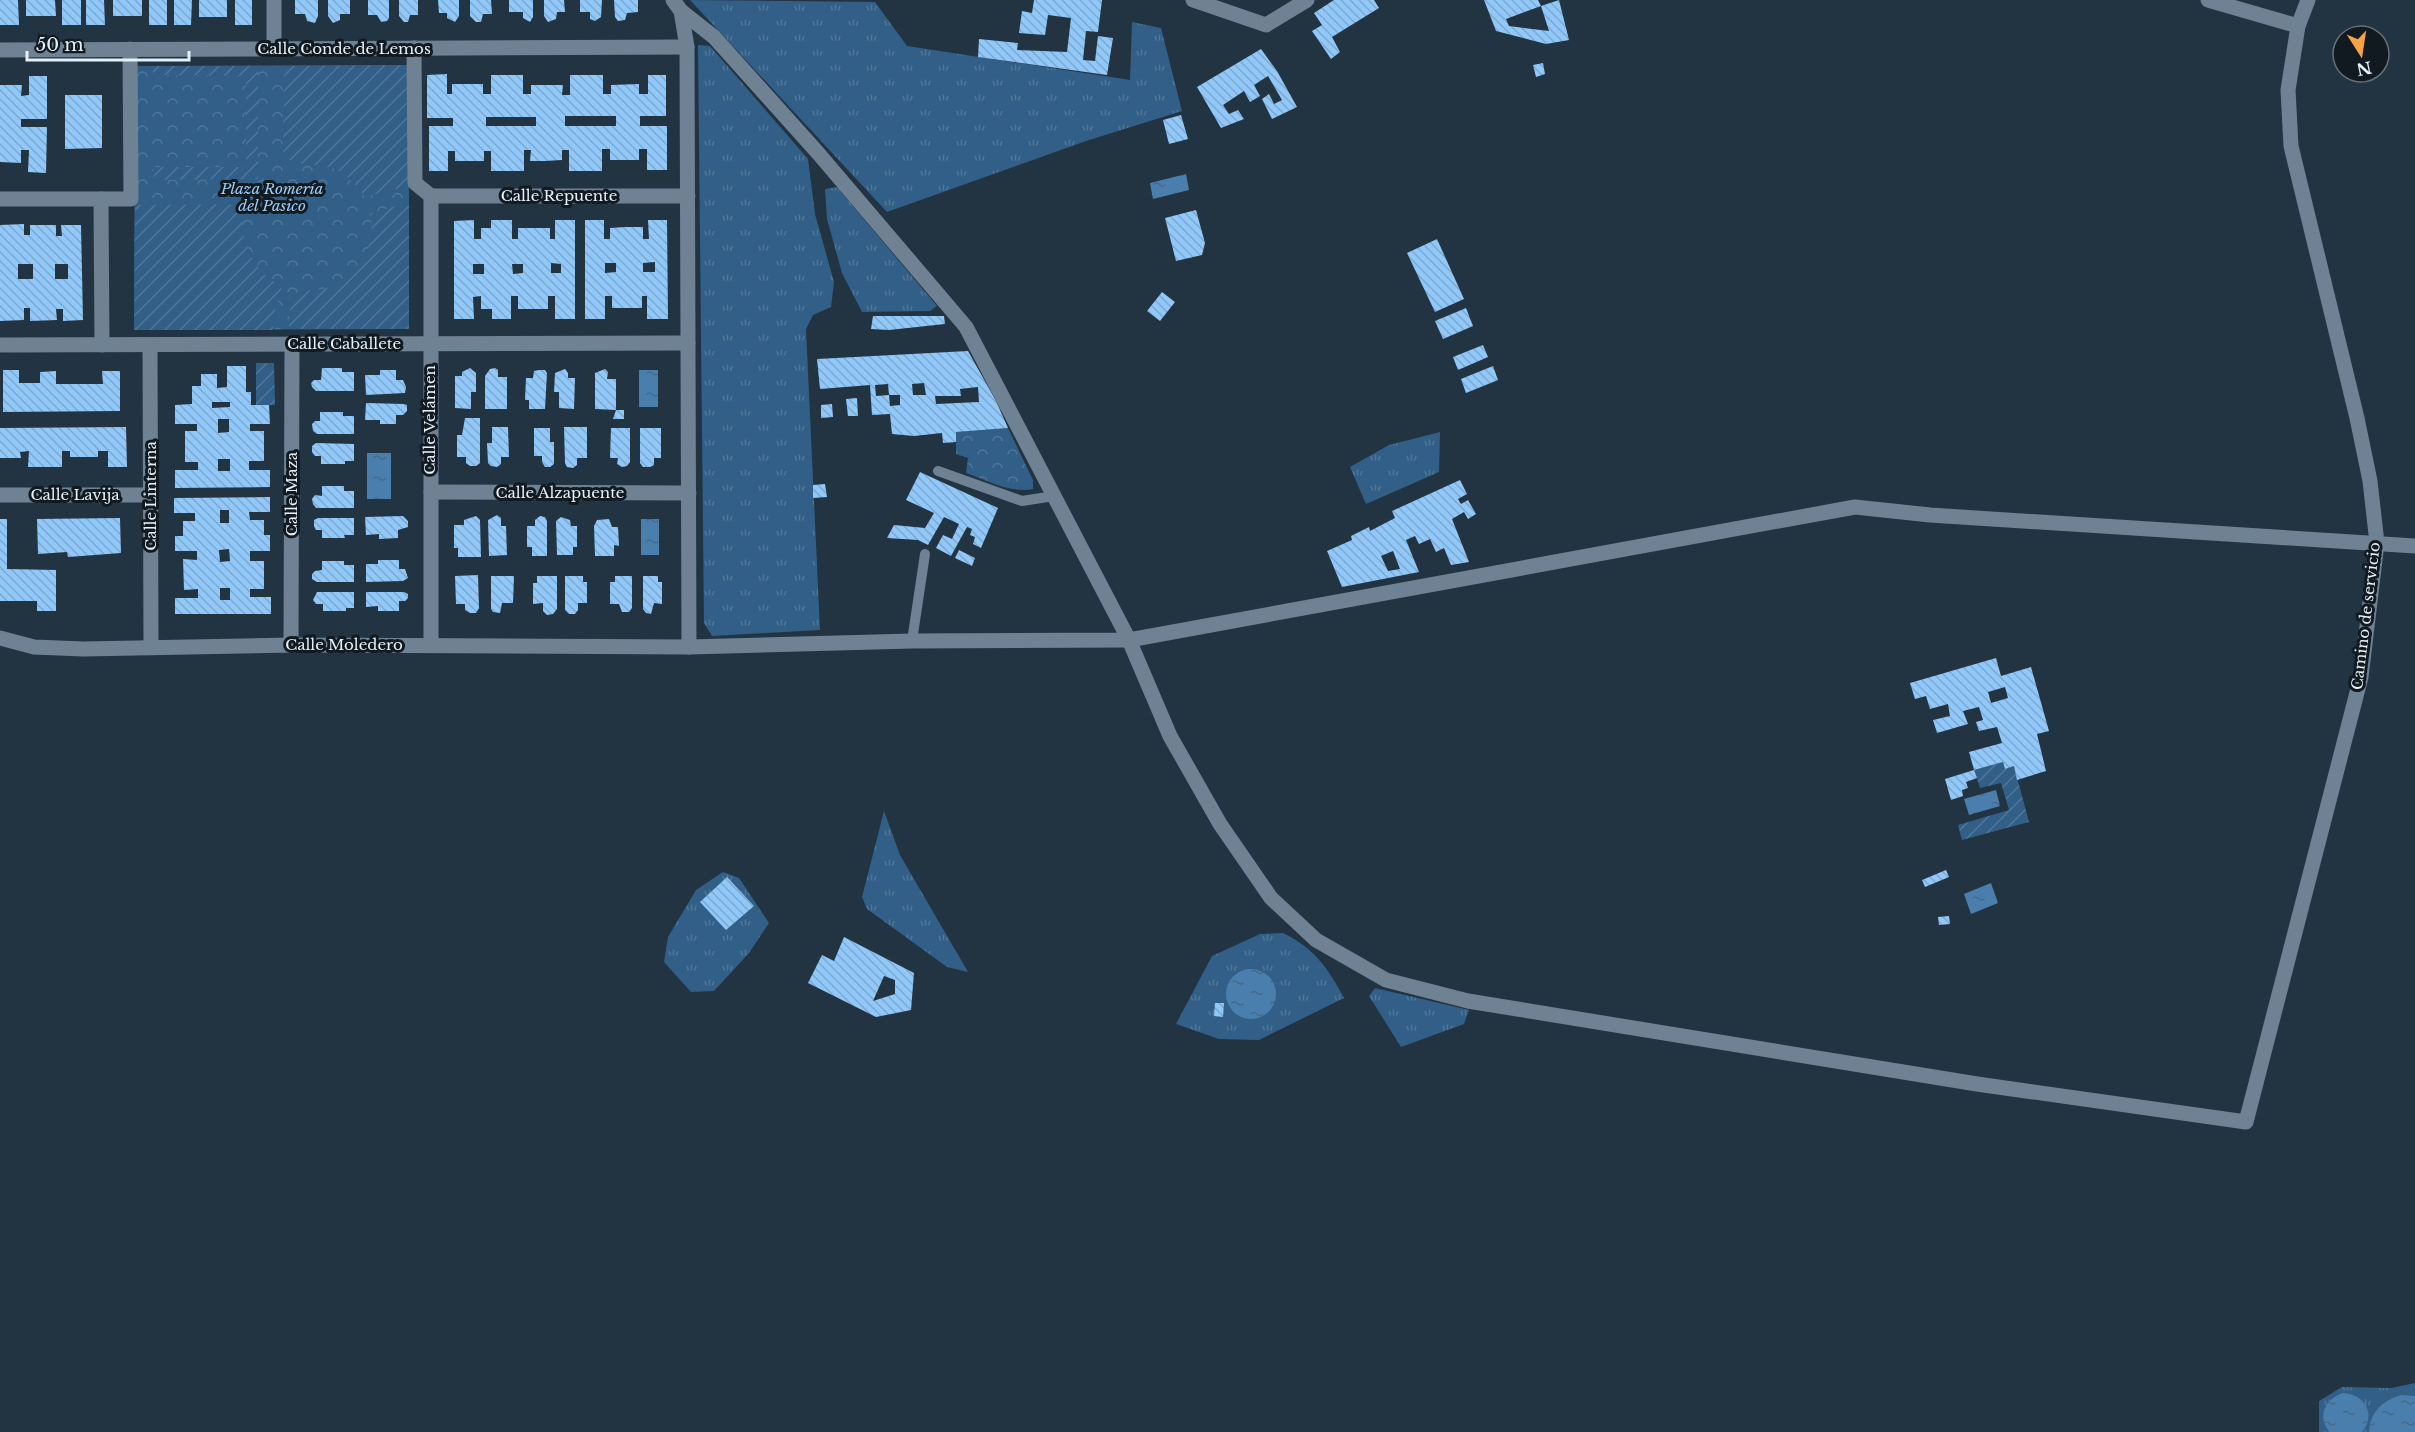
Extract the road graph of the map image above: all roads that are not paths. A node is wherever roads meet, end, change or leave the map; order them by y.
1 (274, 0) edge
2 (1193, 0) edge
3 (1306, 0) edge
4 (2208, 0) edge
5 (2308, 0) edge
6 (677, 6) edge
7 (2298, 26) junction
8 (687, 47) junction
9 (414, 48) junction
10 (274, 49) junction
11 (0, 50) edge
12 (130, 50) junction
13 (431, 196) junction
14 (688, 196) junction
15 (101, 198) junction
16 (0, 199) edge
17 (688, 343) junction
18 (292, 344) junction
19 (430, 344) junction
20 (0, 345) edge
21 (102, 345) junction
22 (150, 345) junction
23 (938, 471) dead end
24 (431, 492) junction
25 (689, 493) junction
26 (0, 495) edge
27 (151, 495) junction
28 (1054, 496) junction
29 (2377, 543) junction
30 (2415, 546) edge
31 (925, 554) dead end
32 (0, 638) edge
33 (1129, 640) junction
34 (912, 641) junction
35 (291, 645) junction
36 (431, 645) junction
37 (151, 646) junction
38 (689, 647) junction

1 - 10 street
2 - 3 street
4 - 7 street
5 - 7 street, Camino de servicio
6 - 8 street
6 - 28 street
7 - 29 street, Camino de servicio
8 - 9 street, Calle Conde de Lemos
8 - 14 street
9 - 10 street, Calle Conde de Lemos
9 - 13 street
10 - 12 street, Calle Conde de Lemos
11 - 12 street, Calle Conde de Lemos
12 - 15 street
13 - 14 street, Calle Repuente
13 - 19 street, Calle Velámen
14 - 17 street
15 - 16 street
15 - 21 street
17 - 19 street, Calle Caballete
17 - 25 street
18 - 19 street, Calle Caballete
18 - 22 street, Calle Caballete
18 - 35 street, Calle Maza
19 - 24 street, Calle Velámen
20 - 21 street, Calle Caballete
21 - 22 street, Calle Caballete
22 - 27 street, Calle Linterna
23 - 28 lane
24 - 25 street, Calle Alzapuente
24 - 36 street, Calle Velámen
25 - 38 street
26 - 27 street, Calle Lavija
27 - 37 street, Calle Linterna
28 - 33 street
29 - 30 street, Calle Moledero
29 - 33 street, Calle Moledero
29 - 33 street, Camino de servicio
31 - 34 lane
32 - 37 street, Calle Moledero
33 - 34 street, Calle Moledero
34 - 38 street, Calle Moledero
35 - 36 street, Calle Moledero
35 - 37 street, Calle Moledero
36 - 38 street, Calle Moledero

